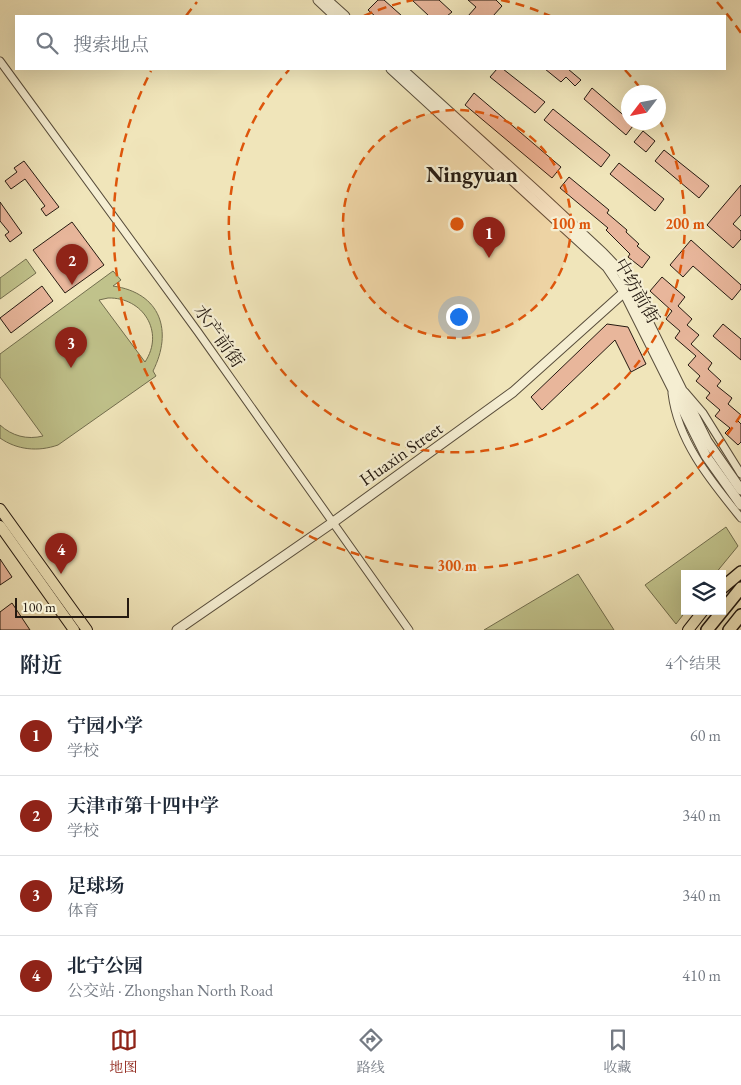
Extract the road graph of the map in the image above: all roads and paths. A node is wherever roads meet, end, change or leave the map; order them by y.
1 (318, 0) edge
2 (327, 0) edge
3 (334, 15) edge
4 (344, 15) edge
5 (0, 61) edge
6 (392, 70) edge
7 (403, 70) edge
8 (627, 290) junction
9 (682, 390) junction
10 (672, 393) junction
11 (741, 474) edge
12 (741, 490) edge
13 (741, 505) edge
14 (0, 509) edge
15 (741, 518) edge
16 (332, 523) junction
17 (0, 526) edge
18 (741, 564) edge
19 (741, 572) edge
20 (726, 582) edge
21 (726, 584) edge
22 (741, 588) edge
23 (700, 615) edge
24 (741, 615) edge
25 (74, 630) edge
26 (87, 630) edge
27 (176, 630) edge
28 (409, 630) edge
29 (688, 630) edge
30 (707, 630) edge
31 (729, 630) edge

1 - 3 street
2 - 4 street
5 - 16 street, 水产前街
6 - 8 street, 中纺前街
7 - 8 street
8 - 9 street
8 - 10 street, 中纺前街
8 - 16 street, Huaxin Street
9 - 11 street
9 - 12 street
10 - 13 street, 中纺前街
10 - 15 street
14 - 26 main road
16 - 27 street, Huaxin Street
16 - 28 street, 水产前街
17 - 25 main road
18 - 20 main road
19 - 21 highway
22 - 30 highway
23 - 29 main road
24 - 31 highway

